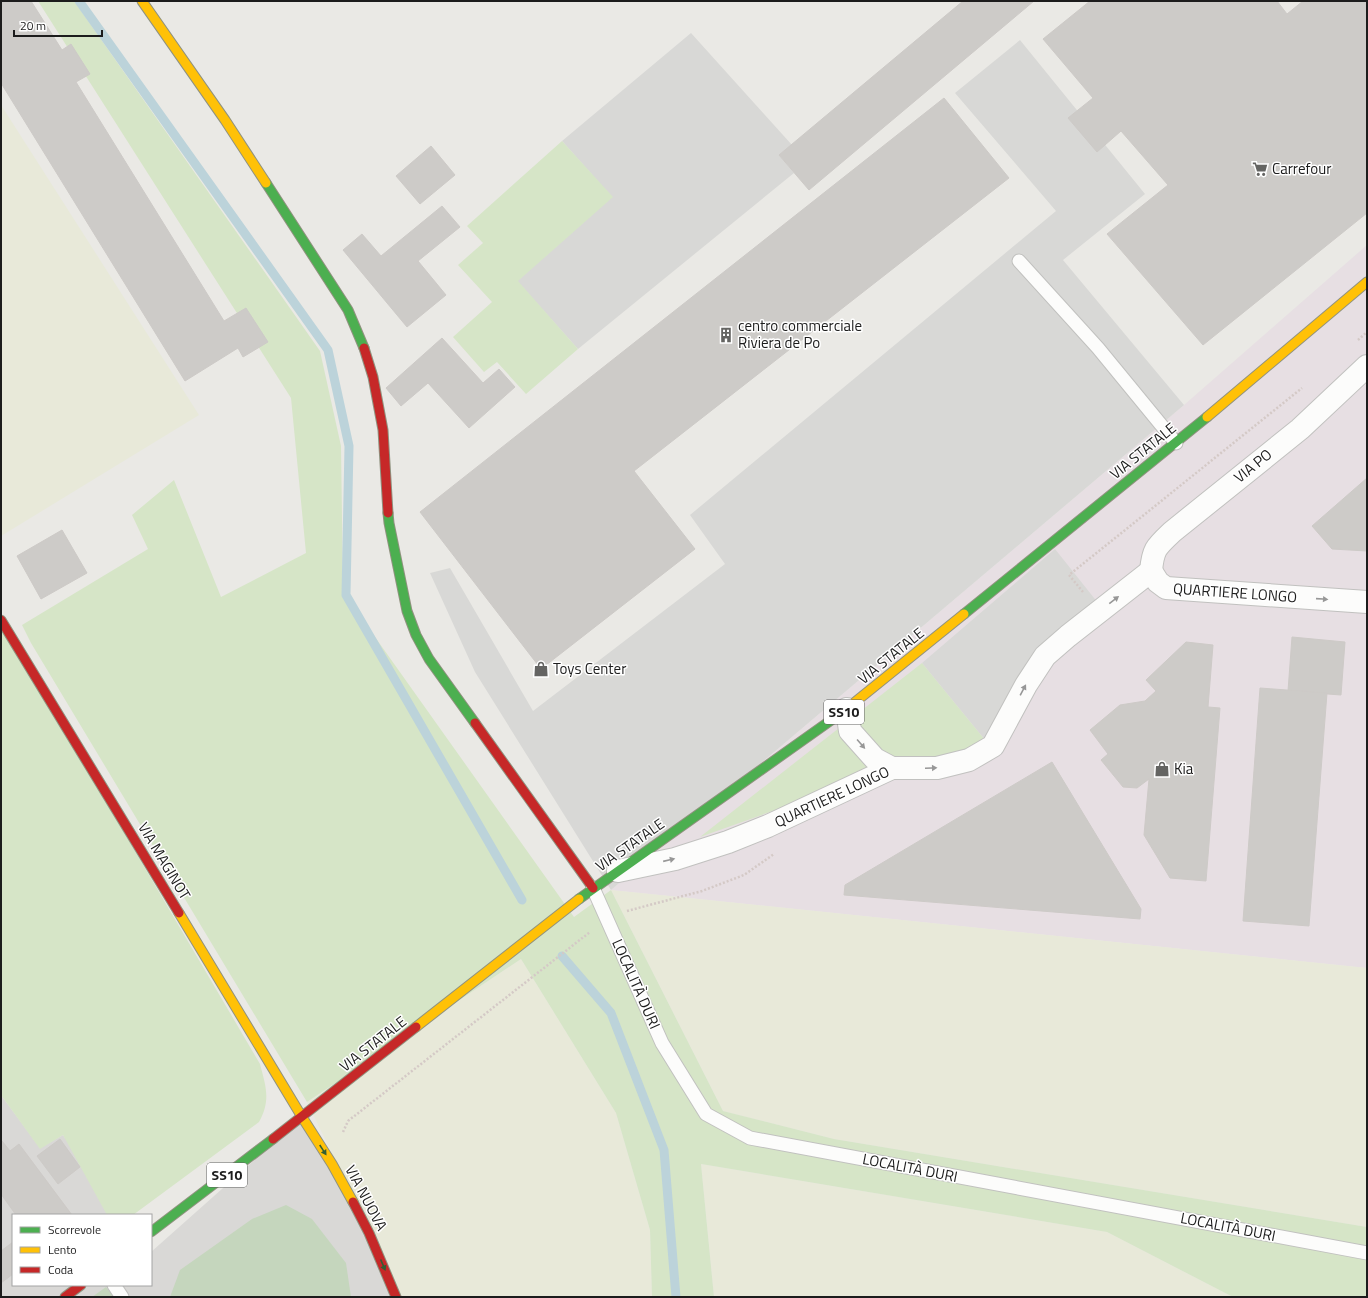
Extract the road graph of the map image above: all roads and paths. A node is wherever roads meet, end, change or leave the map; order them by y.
1 (142, 1) edge
2 (1019, 261) dead end
3 (1367, 282) edge
4 (1367, 366) edge
5 (1176, 443) junction
6 (1151, 571) junction
7 (1367, 602) edge
8 (1, 620) edge
9 (847, 709) junction
10 (892, 768) junction
11 (618, 871) junction
12 (593, 888) junction
13 (302, 1117) junction
14 (152, 1231) edge
15 (1367, 1253) edge
16 (80, 1286) edge
17 (115, 1286) edge
18 (65, 1297) edge
19 (122, 1297) edge
20 (396, 1297) edge

1 - 12 street
2 - 5 lane
3 - 5 street, VIA STATALE / SS10
4 - 6 street, VIA PO
5 - 9 street, VIA STATALE / SS10
6 -> 7 street, QUARTIERE LONGO
10 -> 6 street, QUARTIERE LONGO
8 - 13 street, VIA MAGINOT
9 -> 10 street
9 - 11 street, VIA STATALE / SS10
11 -> 10 street, QUARTIERE LONGO
11 - 12 street, VIA STATALE / SS10
12 - 13 street, VIA STATALE / SS10
12 - 15 lane, LOCALITÀ DURI
13 - 14 street, SS10
13 -> 20 street, VIA NUOVA
16 - 18 street
17 - 19 lane

